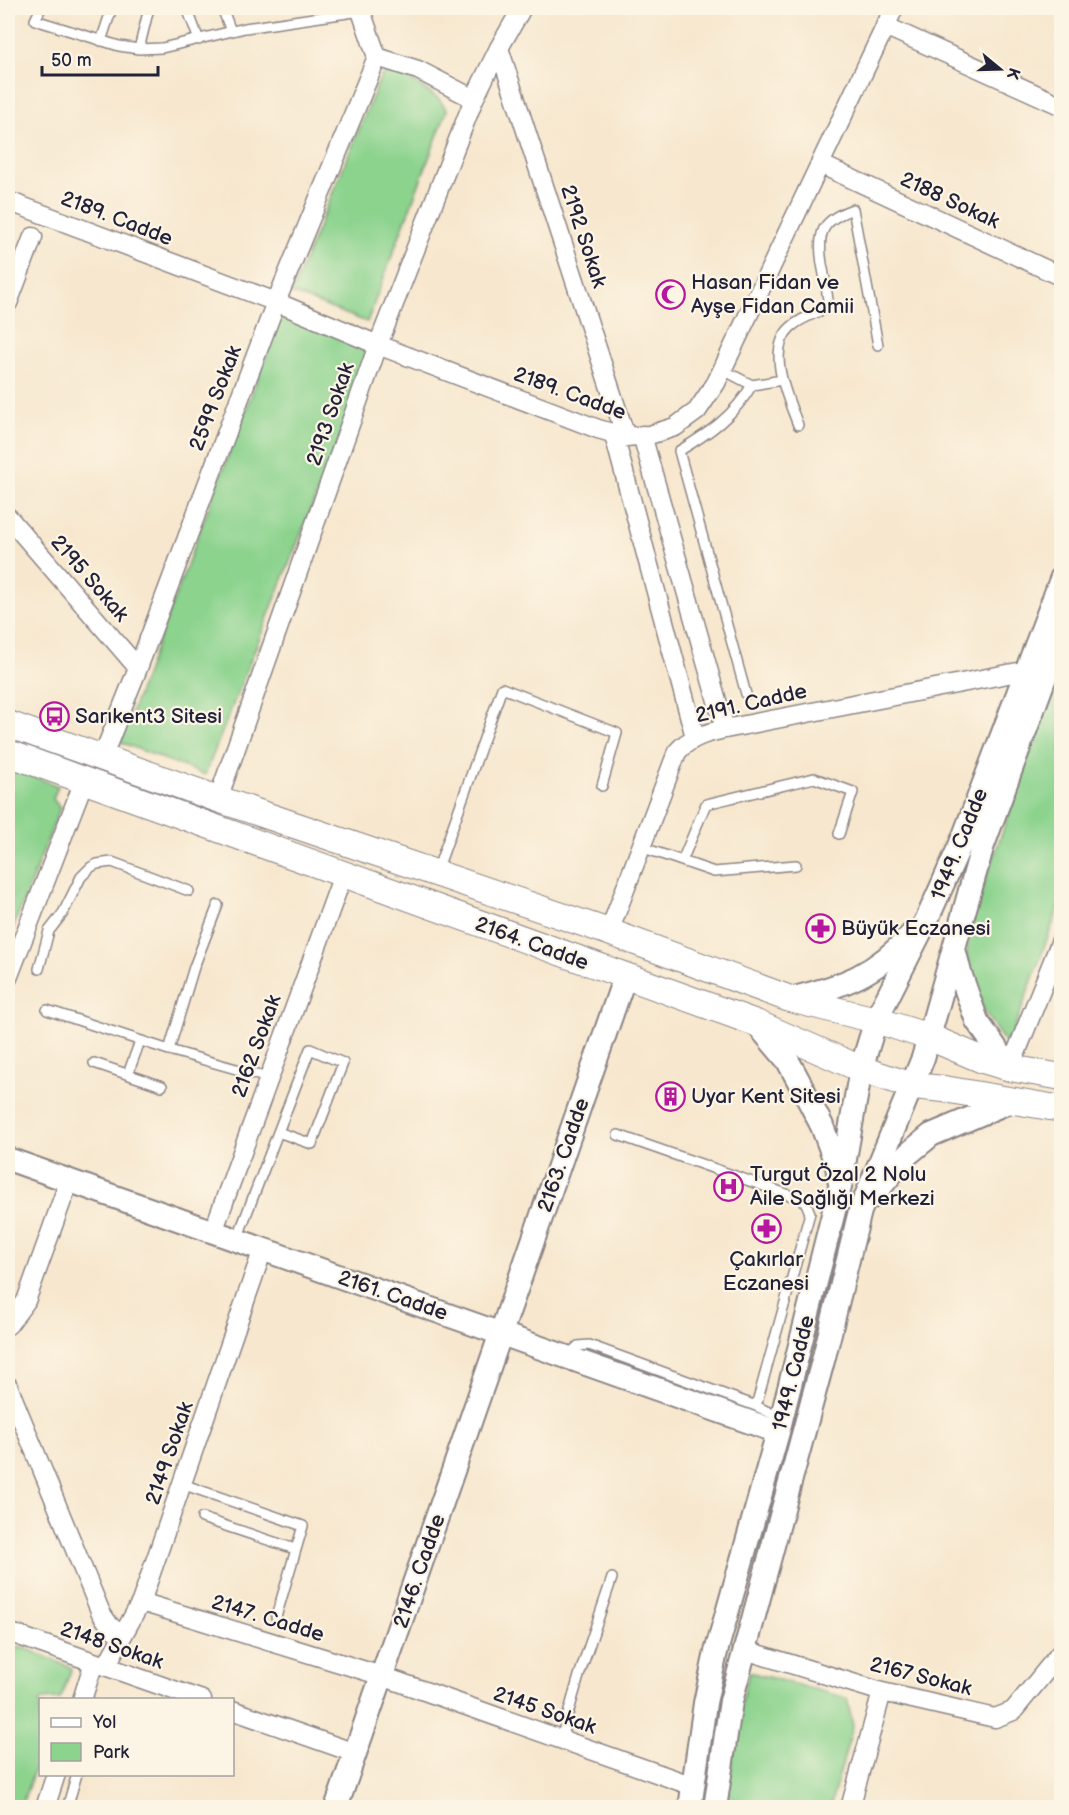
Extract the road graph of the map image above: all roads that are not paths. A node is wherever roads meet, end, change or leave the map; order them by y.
1 (41, 8) edge
2 (112, 8) edge
3 (149, 8) edge
4 (187, 8) edge
5 (222, 8) edge
6 (522, 8) edge
7 (894, 8) edge
8 (361, 9) edge
9 (885, 26) junction
10 (231, 31) junction
11 (199, 40) junction
12 (101, 41) junction
13 (499, 48) junction
14 (139, 49) junction
15 (377, 57) junction
16 (474, 99) junction
17 (1062, 106) edge
18 (820, 164) junction
19 (8, 201) edge
20 (33, 237) dead end
21 (1062, 277) edge
22 (276, 302) junction
23 (8, 303) edge
24 (378, 345) junction
25 (878, 345) dead end
26 (723, 370) junction
27 (782, 380) junction
28 (752, 385) junction
29 (798, 425) dead end
30 (627, 436) junction
31 (8, 517) edge
32 (1062, 577) edge
33 (1062, 631) edge
34 (138, 669) junction
35 (1028, 670) junction
36 (746, 694) dead end
37 (8, 724) edge
38 (725, 729) junction
39 (695, 737) junction
40 (8, 753) edge
41 (102, 758) junction
42 (84, 781) junction
43 (602, 786) dead end
44 (218, 799) junction
45 (839, 834) dead end
46 (641, 846) junction
47 (682, 861) junction
48 (796, 865) dead end
49 (436, 873) junction
50 (343, 875) junction
51 (189, 891) dead end
52 (218, 905) dead end
53 (928, 917) junction
54 (29, 924) junction
55 (49, 931) junction
56 (609, 932) junction
57 (1062, 938) edge
58 (953, 946) junction
59 (39, 969) dead end
60 (625, 976) junction
61 (8, 978) edge
62 (790, 999) junction
63 (48, 1010) dead end
64 (876, 1020) junction
65 (756, 1023) junction
66 (929, 1037) junction
67 (140, 1041) junction
68 (169, 1050) junction
69 (94, 1063) dead end
70 (1010, 1068) junction
71 (861, 1069) junction
72 (128, 1074) junction
73 (1062, 1077) edge
74 (268, 1078) junction
75 (162, 1086) dead end
76 (913, 1086) junction
77 (1011, 1101) junction
78 (1062, 1109) edge
79 (278, 1132) junction
80 (618, 1135) dead end
81 (8, 1159) edge
82 (69, 1181) junction
83 (840, 1187) junction
84 (860, 1211) junction
85 (810, 1213) junction
86 (833, 1218) junction
87 (213, 1232) junction
88 (237, 1240) junction
89 (263, 1250) junction
90 (8, 1325) edge
91 (501, 1334) junction
92 (567, 1357) junction
93 (8, 1386) edge
94 (756, 1406) junction
95 (780, 1425) junction
96 (182, 1484) junction
97 (202, 1518) dead end
98 (295, 1549) junction
99 (612, 1578) dead end
100 (141, 1602) junction
101 (276, 1617) dead end
102 (8, 1632) edge
103 (122, 1636) junction
104 (745, 1650) junction
105 (1062, 1651) edge
106 (100, 1664) junction
107 (382, 1676) junction
108 (882, 1692) junction
109 (83, 1698) edge
110 (196, 1698) edge
111 (234, 1711) edge
112 (561, 1739) junction
113 (355, 1753) junction
114 (55, 1776) edge
115 (76, 1776) edge
116 (691, 1797) edge
117 (716, 1798) edge
118 (45, 1805) edge
119 (65, 1808) edge
120 (336, 1808) edge
121 (850, 1808) edge

1 - 12 lane
2 - 12 lane
3 - 14 lane
4 - 11 lane
5 - 10 lane
6 - 13 street, 2193 Sokak
7 - 9 street, 2189. Cadde
8 - 10 lane
8 - 15 street
9 - 17 street
9 - 18 street, 2189. Cadde
10 - 11 lane
11 - 14 lane
12 - 14 lane
13 - 16 street, 2193 Sokak
13 - 30 street, 2192 Sokak
15 - 16 street
15 - 22 street, 2599 Sokak
16 - 24 street, 2193 Sokak
18 - 21 street, 2188 Sokak
18 - 26 street, 2189. Cadde
19 - 22 street, 2189. Cadde
20 - 23 street
22 - 24 street, 2189. Cadde
22 - 34 street, 2599 Sokak
24 - 30 street, 2189. Cadde
24 - 44 street, 2193 Sokak
25 - 27 lane
26 - 28 lane
26 - 30 street, 2189. Cadde
27 - 28 lane
27 - 29 lane
28 - 36 lane
30 - 38 street, 2192 Sokak
30 - 39 street, 2192 Sokak
31 - 34 street, 2195 Sokak
32 - 35 street, 1949. Cadde
33 - 58 street, 1949. Cadde
34 - 41 street, 2599 Sokak
35 - 38 street, 2191. Cadde
35 - 53 street, 1949. Cadde
37 - 41 main road, 2164. Cadde
38 - 39 street, 2191. Cadde
39 - 46 street, 2191. Cadde
40 - 42 main road, 2164. Cadde
41 - 44 main road, 2164. Cadde
42 - 50 main road, 2164. Cadde
42 - 54 street
43 - 49 lane
44 - 49 main road, 2164. Cadde
45 - 47 lane
46 - 47 lane
46 - 56 street, 2191. Cadde
47 - 48 lane
49 - 56 main road, 2164. Cadde
50 - 60 main road, 2164. Cadde
50 - 74 street, 2162 Sokak
51 - 55 lane
52 - 68 lane
53 - 62 street
53 - 64 street, 1949. Cadde
54 - 55 lane
54 - 61 street
55 - 59 lane
56 - 62 main road, 2164. Cadde
57 - 70 street
58 - 66 street, 1949. Cadde
58 - 70 street
60 - 65 main road, 2164. Cadde
60 - 91 street, 2163. Cadde
62 - 64 main road, 2164. Cadde
63 - 67 lane
64 - 66 main road, 2164. Cadde
64 - 71 street, 1949. Cadde
65 - 71 main road, 2164. Cadde
65 - 83 street
66 - 70 main road, 2164. Cadde
66 - 76 street, 1949. Cadde
67 - 68 lane
67 - 72 lane
68 - 74 lane
69 - 72 lane
70 - 73 main road, 2164. Cadde
71 - 76 main road, 2164. Cadde
71 - 83 street, 1949. Cadde
72 - 75 lane
74 - 87 street, 2162 Sokak
76 - 77 main road, 2164. Cadde
76 - 84 street, 1949. Cadde
77 - 78 main road, 2164. Cadde
77 - 84 street
79 - 79 lane
79 - 88 lane
80 - 85 lane
81 - 82 street, 2161. Cadde
82 - 87 street, 2161. Cadde
82 - 90 street
83 - 86 street, 1949. Cadde
84 - 104 street, 1949. Cadde
85 - 86 lane
85 - 94 lane
86 - 95 street, 1949. Cadde
87 - 88 street, 2161. Cadde
88 - 89 street, 2161. Cadde
89 - 91 street, 2161. Cadde
89 - 96 street, 2149 Sokak
91 - 92 street, 2161. Cadde
91 - 107 street, 2146. Cadde
92 - 94 lane
92 - 95 street, 2161. Cadde
93 - 103 street
94 - 95 lane
95 - 116 street, 1949. Cadde
96 - 98 lane
96 - 100 street, 2149 Sokak
97 - 98 lane
98 - 101 lane
99 - 112 lane
100 - 103 street, 2149 Sokak
100 - 107 street, 2147. Cadde
102 - 106 street, 2148 Sokak
103 - 106 street, 2149 Sokak
104 - 108 street, 2167 Sokak
104 - 117 street, 1949. Cadde
105 - 108 street, 2167 Sokak
106 - 109 street, 2149 Sokak
106 - 110 street, 2148 Sokak
107 - 112 street, 2145 Sokak
107 - 113 street, 2146. Cadde
108 - 121 street
111 - 113 street
112 - 116 street, 2145 Sokak
113 - 120 street, 2146. Cadde
114 - 118 street
115 - 119 lane
116 - 117 street
118 - 119 lane

